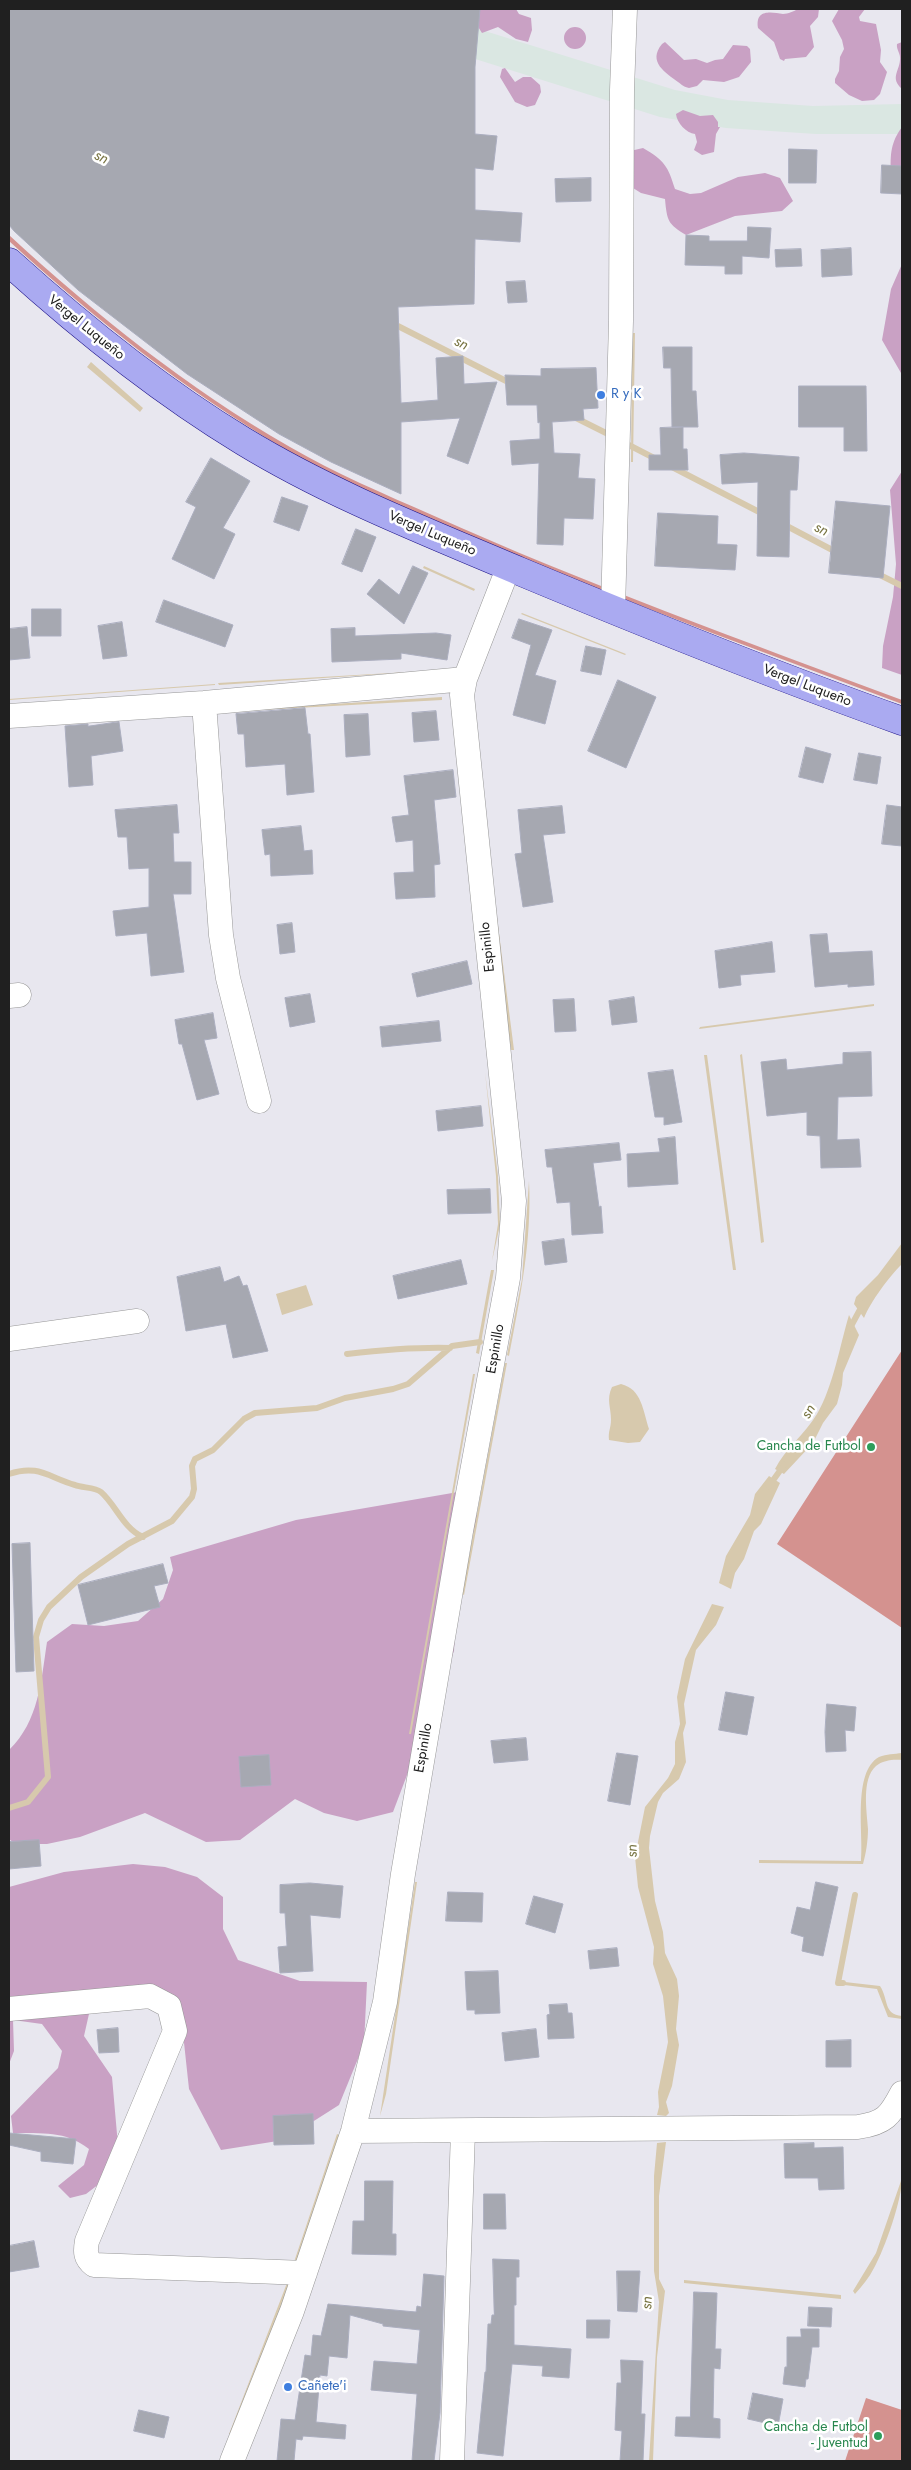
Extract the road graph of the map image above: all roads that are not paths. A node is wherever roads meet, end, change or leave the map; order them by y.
1 (625, 9) edge
2 (9, 262) edge
3 (509, 566) junction
4 (613, 610) junction
5 (465, 679) junction
6 (204, 703) junction
7 (9, 716) edge
8 (902, 721) edge
9 (259, 1101) dead end
10 (137, 1321) dead end
11 (9, 1339) edge
12 (9, 2009) edge
13 (902, 2093) edge
14 (464, 2131) junction
15 (353, 2132) junction
16 (305, 2273) junction
17 (232, 2461) edge
18 (452, 2461) edge

1 - 4 street
2 - 3 main road, Vergel Luqueño
3 - 4 main road, Vergel Luqueño
3 - 5 street, Espinillo
4 - 8 main road, Vergel Luqueño
5 - 6 street
5 - 15 street, Espinillo
6 - 7 street
6 - 9 street
10 - 11 street
12 - 16 street
13 - 14 street
14 - 15 street
14 - 18 street
15 - 16 street, Espinillo
16 - 17 street, Espinillo

